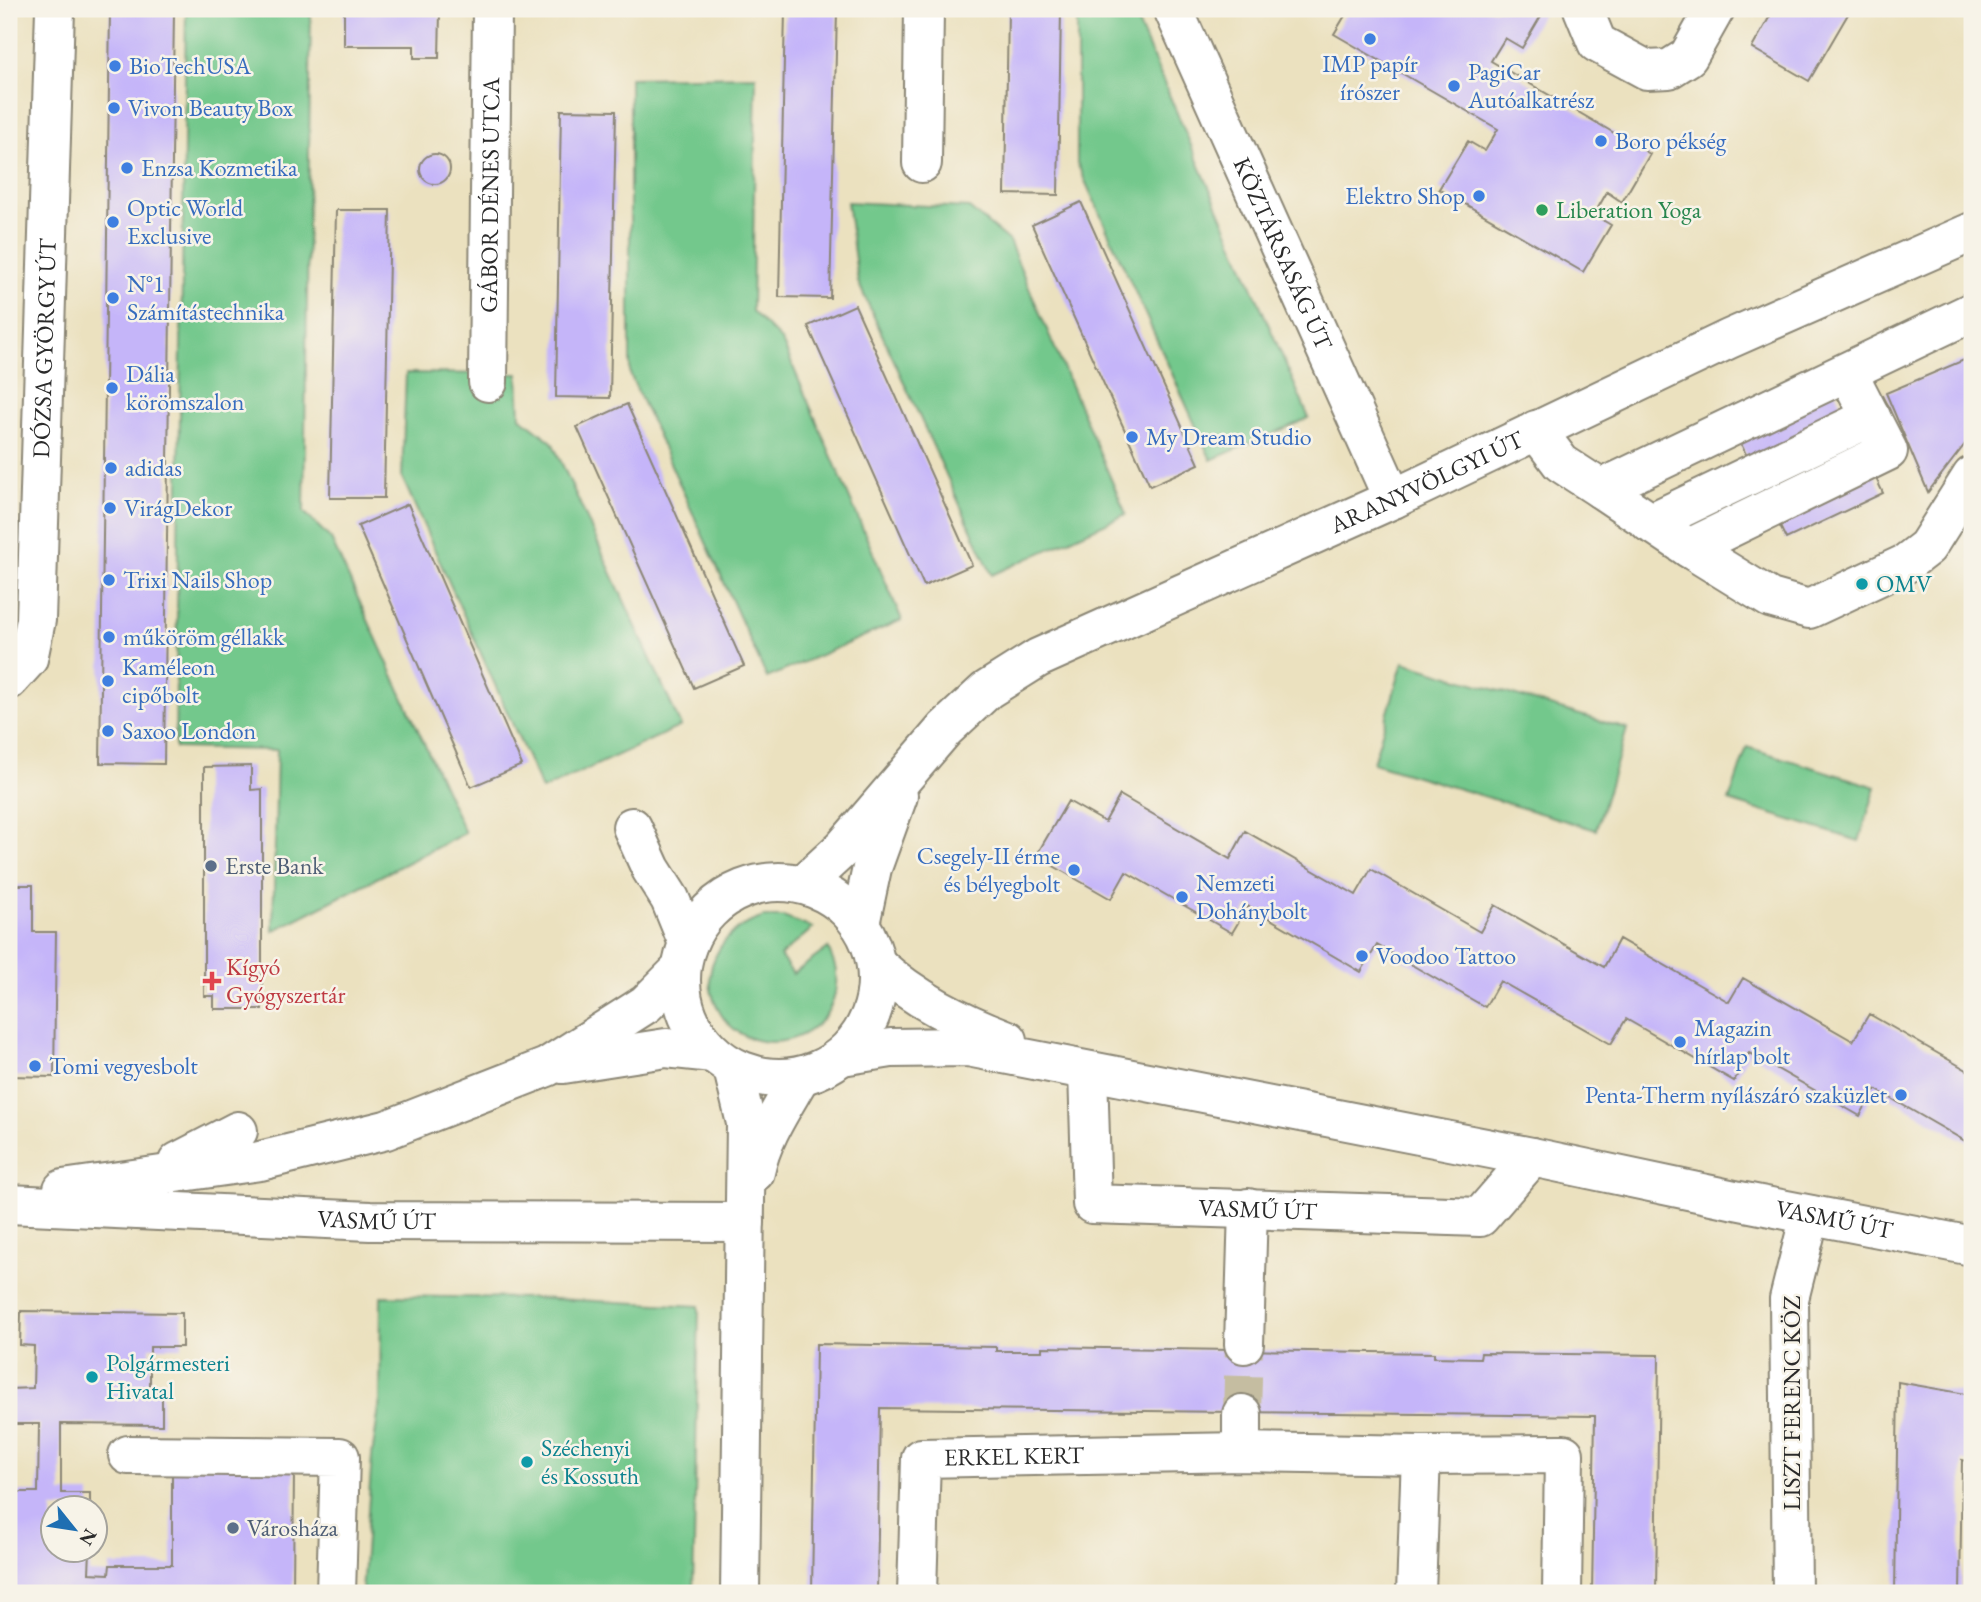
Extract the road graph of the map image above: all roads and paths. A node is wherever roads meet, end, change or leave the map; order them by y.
1 (55, 9) edge
2 (492, 9) edge
3 (924, 9) edge
4 (1173, 9) edge
5 (1583, 9) edge
6 (1715, 9) edge
7 (922, 163) dead end
8 (1972, 232) edge
9 (1972, 312) edge
10 (1848, 373) junction
11 (488, 382) dead end
12 (1871, 417) junction
13 (1536, 430) junction
14 (1972, 476) edge
15 (1601, 489) junction
16 (1393, 499) junction
17 (1650, 523) junction
18 (1689, 548) junction
19 (9, 680) edge
20 (908, 770) junction
21 (632, 827) dead end
22 (651, 870) junction
23 (804, 884) junction
24 (734, 892) junction
25 (860, 924) junction
26 (684, 957) junction
27 (876, 964) junction
28 (842, 1056) junction
29 (723, 1061) junction
30 (547, 1067) junction
31 (1088, 1071) junction
32 (800, 1077) junction
33 (239, 1131) dead end
34 (1532, 1157) junction
35 (151, 1176) junction
36 (9, 1197) edge
37 (9, 1204) edge
38 (1248, 1208) junction
39 (1810, 1215) junction
40 (745, 1222) junction
41 (1972, 1246) edge
42 (1244, 1344) tunnel mouth
43 (1242, 1414) tunnel mouth
44 (1242, 1452) junction
45 (128, 1455) dead end
46 (1421, 1455) junction
47 (336, 1593) edge
48 (740, 1593) edge
49 (917, 1593) edge
50 (1416, 1593) edge
51 (1562, 1593) edge
52 (1792, 1593) edge

1 - 19 street, DÓZSA GYÖRGY ÚT
2 - 11 street, GÁBOR DÉNES UTCA
3 - 7 street
4 - 16 street, KÖZTÁRSASÁG ÚT
5 - 6 street
8 - 13 street, ARANYVÖLGYI ÚT
9 - 10 street
10 - 12 street
10 - 15 street
12 - 17 street
12 - 18 street
13 - 15 street
13 - 16 street, ARANYVÖLGYI ÚT
14 - 18 street
15 - 17 street
16 - 20 street, ARANYVÖLGYI ÚT
17 - 18 street
20 - 23 street, ARANYVÖLGYI ÚT
20 - 25 street, ARANYVÖLGYI ÚT
21 - 22 street
22 - 24 street
22 - 26 street
23 - 24 street
23 - 25 street
24 - 26 street
25 - 27 street
26 - 29 street
26 - 30 street
27 - 28 street
27 - 31 street, VASMŰ ÚT
28 - 31 street, VASMŰ ÚT
28 - 32 street
29 - 30 street
29 - 32 street
29 - 40 street
30 - 35 street
31 - 34 street, VASMŰ ÚT
31 - 38 street, VASMŰ ÚT
32 - 40 street
33 - 35 street
34 - 38 street, VASMŰ ÚT
34 - 39 street, VASMŰ ÚT
35 - 36 street
37 - 40 street, VASMŰ ÚT
38 - 42 street
39 - 41 street, VASMŰ ÚT
39 - 52 street, LISZT FERENC KÖZ
40 - 48 street
43 - 44 street
44 - 46 street, ERKEL KERT
44 - 49 street, ERKEL KERT
45 - 47 street
46 - 50 street
46 - 51 street, ERKEL KERT

